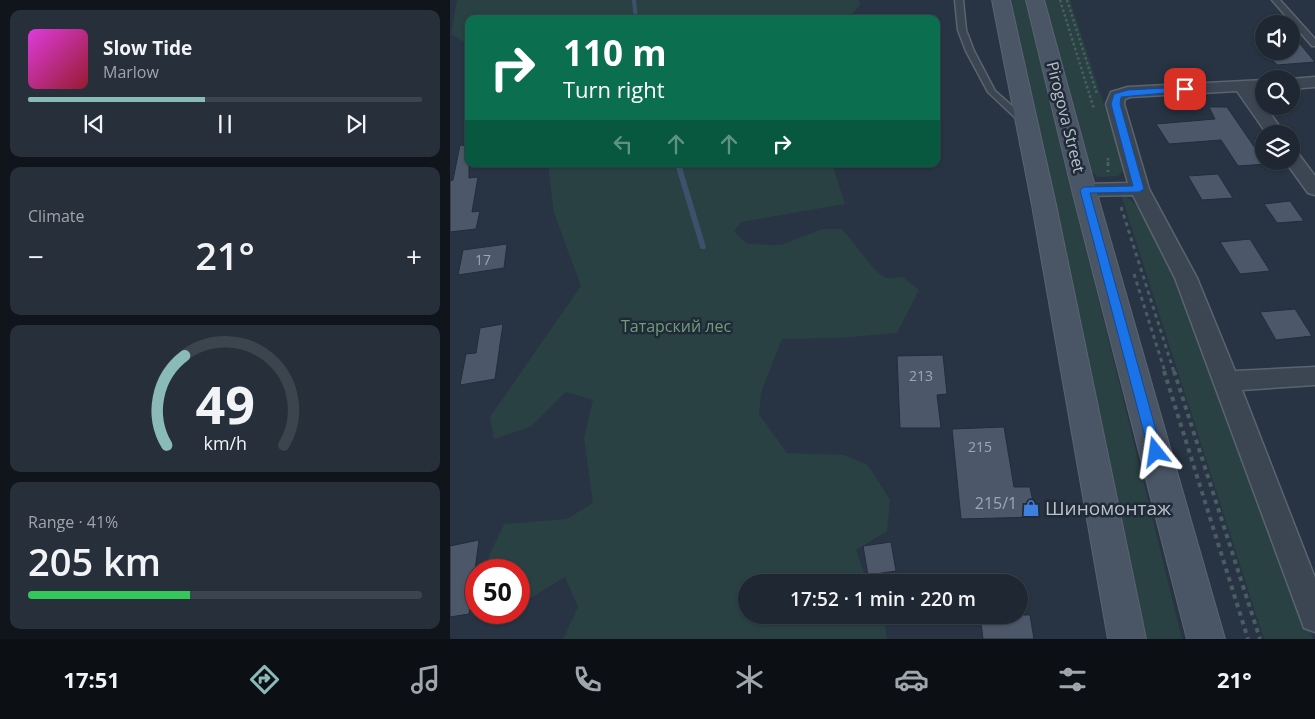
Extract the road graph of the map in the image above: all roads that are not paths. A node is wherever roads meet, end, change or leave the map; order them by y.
1 (959, 0) edge
2 (1001, 0) edge
3 (1035, 0) edge
4 (1276, 0) edge
5 (1315, 44) edge
6 (1315, 82) edge
7 (1300, 83) edge
8 (1255, 85) edge
9 (1242, 86) junction
10 (1027, 124) junction
11 (1270, 125) edge
12 (1300, 168) edge
13 (1139, 189) junction
14 (1315, 189) edge
15 (1102, 190) junction
16 (1315, 376) edge
17 (1227, 381) junction
18 (1315, 617) edge
19 (1127, 639) edge
20 (1206, 639) edge

1 - 10 lane
2 - 10 main road
3 - 15 main road, Pirogova Street
4 - 5 lane
6 - 7 street
8 - 9 street
9 - 11 street
9 - 13 street
10 - 19 main road
12 - 14 street
13 - 15 street
13 - 17 street
15 - 20 main road, Pirogova Street
16 - 17 street
17 - 18 street

